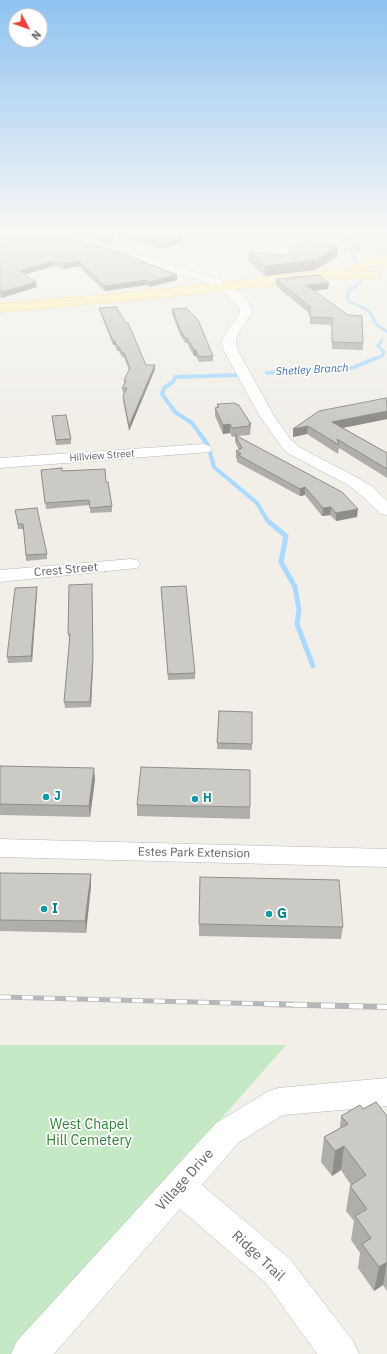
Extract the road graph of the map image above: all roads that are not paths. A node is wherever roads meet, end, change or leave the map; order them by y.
1 (138, 295) edge
2 (234, 295) edge
3 (0, 308) edge
4 (204, 449) dead end
5 (0, 463) edge
6 (387, 510) edge
7 (131, 564) dead end
8 (0, 576) edge
9 (0, 848) edge
10 (387, 858) edge
11 (387, 1092) edge
12 (179, 1187) junction
13 (30, 1354) edge
14 (340, 1354) edge

1 - 3 main road
2 - 6 street
4 - 5 street, Hillview Street
7 - 8 street, Crest Street
9 - 10 street, Estes Park Extension
11 - 12 street, Village Drive
12 - 13 street, Village Drive
12 - 14 street, Ridge Trail

